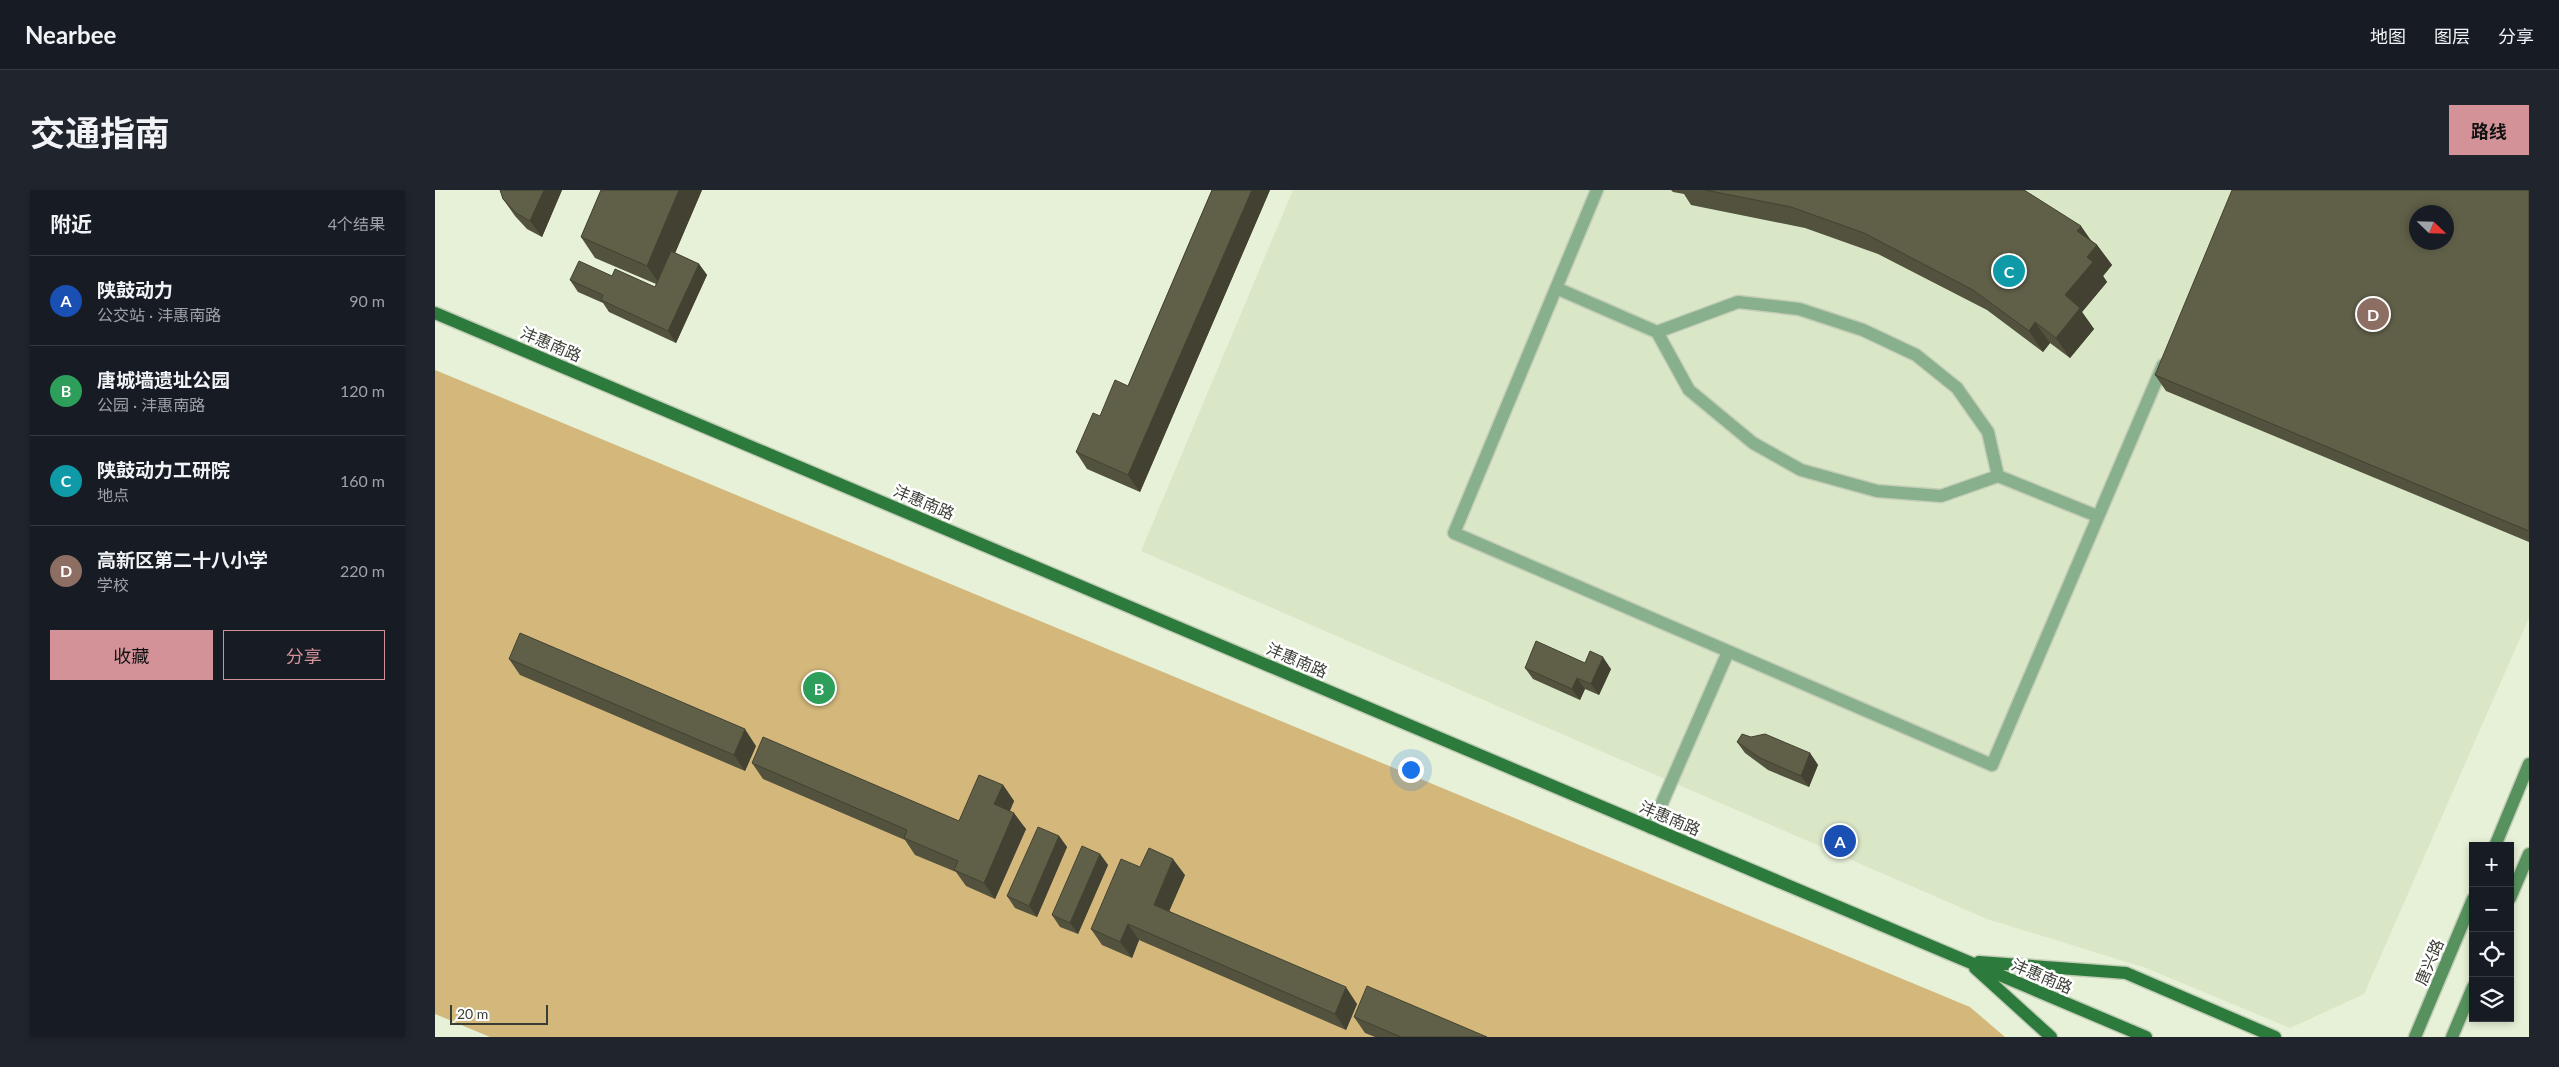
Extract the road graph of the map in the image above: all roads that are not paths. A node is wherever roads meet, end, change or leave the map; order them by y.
1 (1597, 190) edge
2 (1556, 288) junction
3 (435, 312) edge
4 (1657, 332) junction
5 (2167, 356) edge
6 (1997, 476) junction
7 (2097, 516) junction
8 (1729, 652) junction
9 (2529, 764) edge
10 (1651, 828) junction
11 (2497, 842) edge
12 (2529, 854) edge
13 (2514, 889) edge
14 (2469, 909) edge
15 (1967, 962) junction
16 (2469, 997) edge
17 (2051, 1037) edge
18 (2146, 1037) edge
19 (2275, 1037) edge
20 (2415, 1037) edge
21 (2452, 1037) edge

1 - 2 street
2 - 4 street
2 - 8 street
3 - 10 main road, 沣惠南路
4 - 6 street
4 - 6 street
5 - 7 street
6 - 7 street
7 - 8 street
8 - 10 street
9 - 11 street
10 - 15 main road, 沣惠南路
12 - 13 street
14 - 20 street, 唐兴路
15 - 17 main road
15 - 18 main road, 沣惠南路
15 - 19 main road
16 - 21 street

